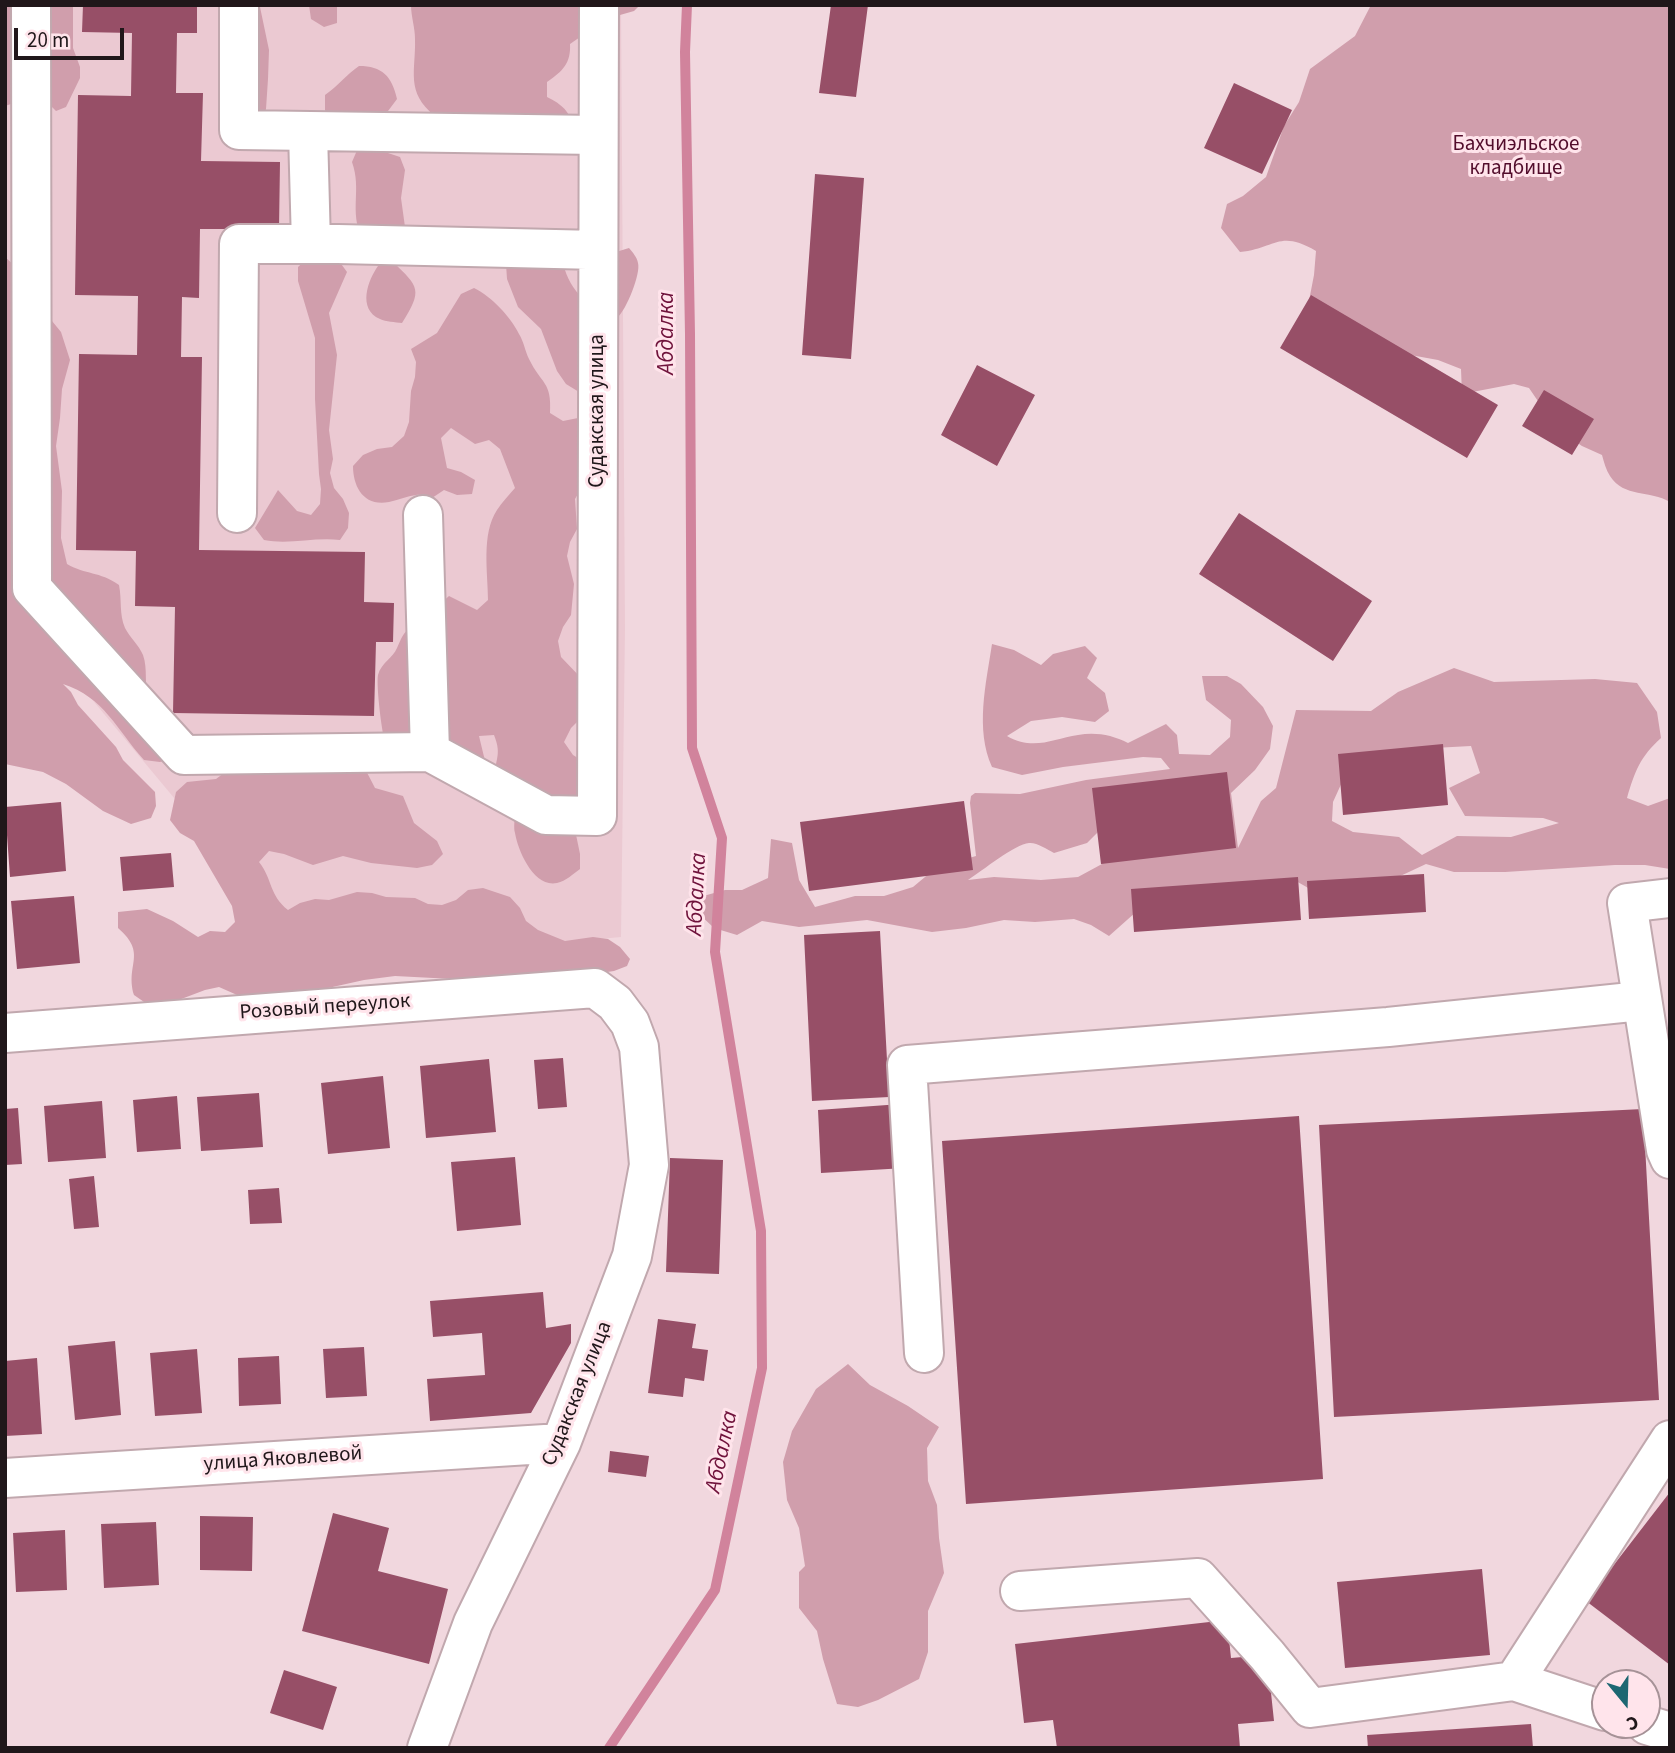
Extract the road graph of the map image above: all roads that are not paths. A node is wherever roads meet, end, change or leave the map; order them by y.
1 (31, 5) edge
2 (239, 5) edge
3 (599, 5) edge
4 (18, 130) edge
5 (308, 132) junction
6 (598, 135) junction
7 (311, 244) junction
8 (598, 250) junction
9 (237, 513) dead end
10 (423, 515) dead end
11 (430, 752) junction
12 (1670, 898) edge
13 (1641, 1001) junction
14 (630, 1023) joint
15 (5, 1032) edge
16 (1670, 1159) edge
17 (924, 1353) dead end
18 (1670, 1440) edge
19 (561, 1443) junction
20 (5, 1478) edge
21 (1020, 1591) dead end
22 (1514, 1681) junction
23 (1591, 1706) edge
24 (427, 1748) edge

1 - 4 street
2 - 5 street
3 - 6 street, Судакская улица
4 - 11 street
5 - 6 street
5 - 7 street
6 - 8 street, Судакская улица
7 - 8 street
7 - 9 street
8 - 11 street, Судакская улица
10 - 11 street
12 - 13 street
13 - 16 street
13 - 17 street
14 - 15 street, Розовый переулок
14 - 19 street, Судакская улица
18 - 22 street
19 - 20 street, улица Яковлевой
19 - 24 street, Судакская улица
21 - 22 street
22 - 23 street

